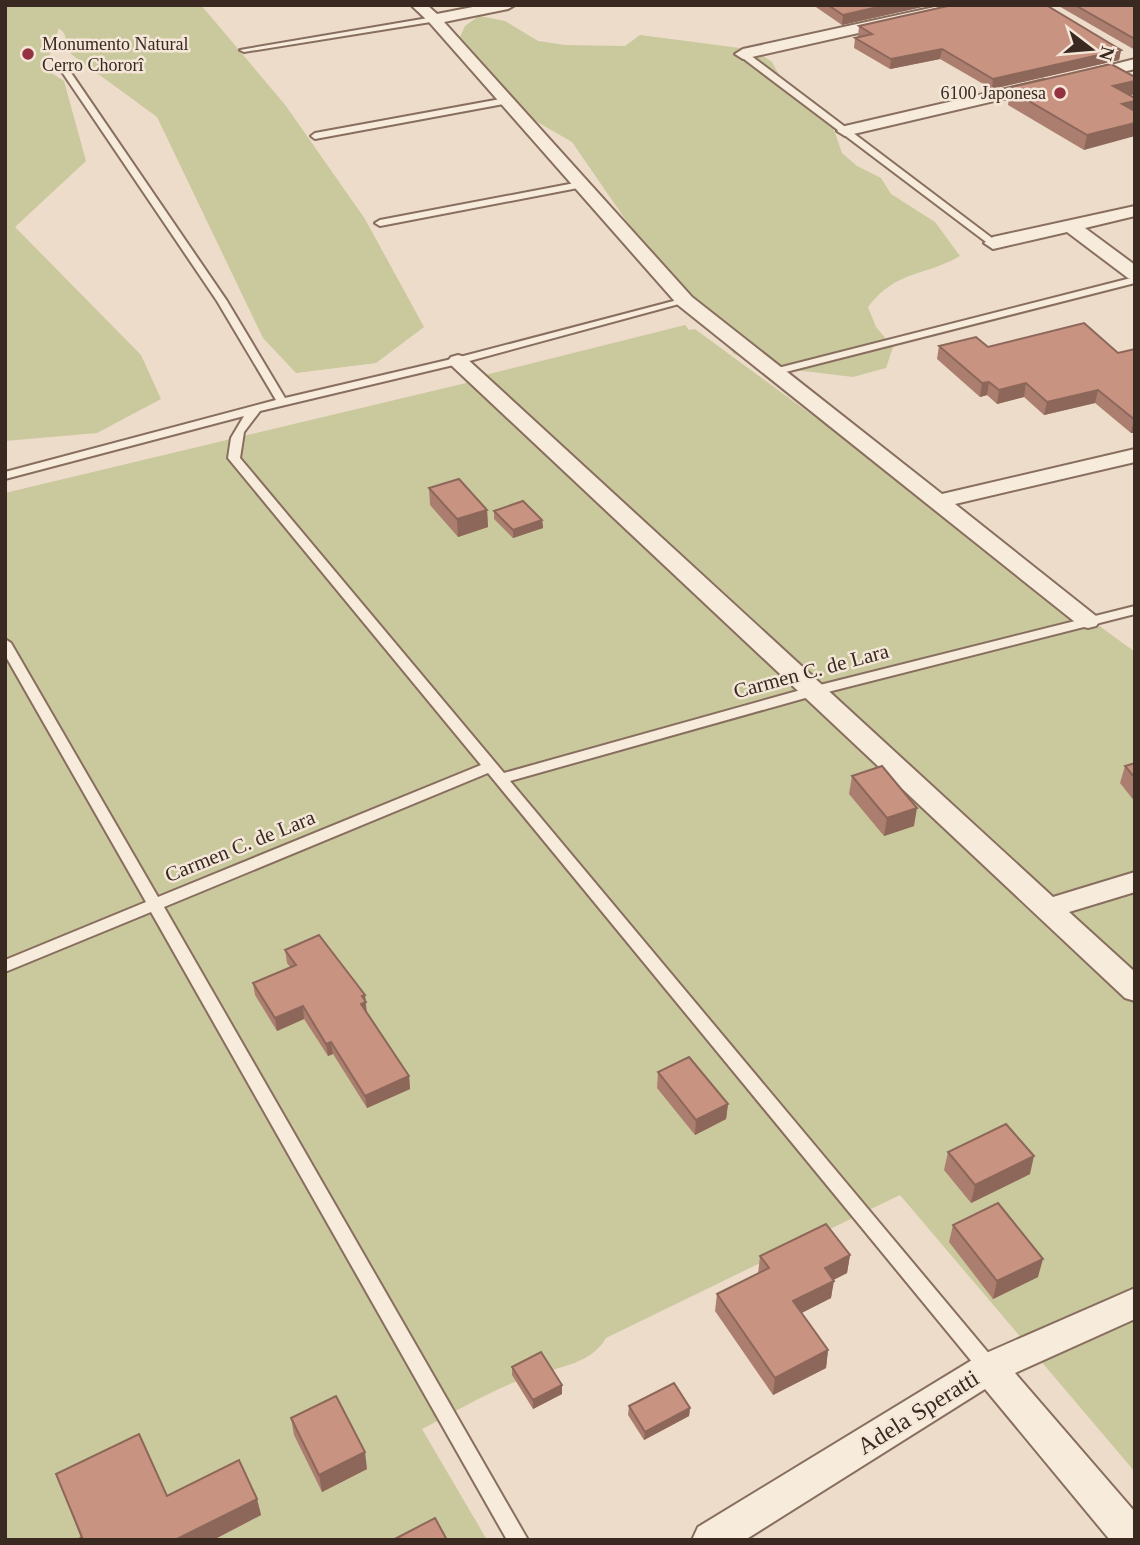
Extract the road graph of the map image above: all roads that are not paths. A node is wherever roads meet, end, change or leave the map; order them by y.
1 (418, 5) edge
2 (508, 5) edge
3 (965, 5) edge
4 (434, 19) junction
5 (244, 50) dead end
6 (743, 54) joint
7 (1131, 59) edge
8 (62, 66) dead end
9 (506, 101) junction
10 (845, 131) junction
11 (316, 136) dead end
12 (580, 184) junction
13 (1135, 211) edge
14 (380, 223) dead end
15 (1071, 226) junction
16 (993, 243) joint
17 (1135, 274) edge
18 (1135, 280) edge
19 (685, 301) junction
20 (458, 361) junction
21 (774, 372) junction
22 (282, 402) junction
23 (255, 411) junction
24 (1135, 455) edge
25 (5, 476) edge
26 (940, 501) junction
27 (1135, 610) edge
28 (1088, 621) junction
29 (5, 643) edge
30 (813, 691) junction
31 (495, 773) junction
32 (1135, 882) edge
33 (154, 904) junction
34 (1050, 908) junction
35 (5, 966) edge
36 (1135, 990) edge
37 (1135, 1303) edge
38 (989, 1368) junction
39 (518, 1540) edge
40 (711, 1540) edge
41 (1134, 1540) edge

1 - 4 street
2 - 4 street
3 - 6 street
4 - 5 lane
4 - 9 street
6 - 10 lane
7 - 10 street
8 - 22 lane
9 - 11 lane
9 - 12 street
10 - 16 lane
12 - 14 lane
12 - 19 street
13 - 15 street
15 - 16 street
15 - 17 street
18 - 21 lane
19 - 20 lane
19 - 21 street
20 - 22 lane
20 - 30 street
21 - 26 street
22 - 23 lane
23 - 25 lane
23 - 31 lane
24 - 26 street
26 - 28 street
27 - 28 lane, Carmen C. de Lara
28 - 30 lane, Carmen C. de Lara
29 - 33 lane
30 - 31 lane, Carmen C. de Lara
30 - 34 street
31 - 33 lane, Carmen C. de Lara
31 - 38 lane
32 - 34 street
33 - 35 lane, Carmen C. de Lara
33 - 39 lane
34 - 36 street
37 - 38 street, Adela Speratti
38 - 40 street, Adela Speratti
38 - 41 street

